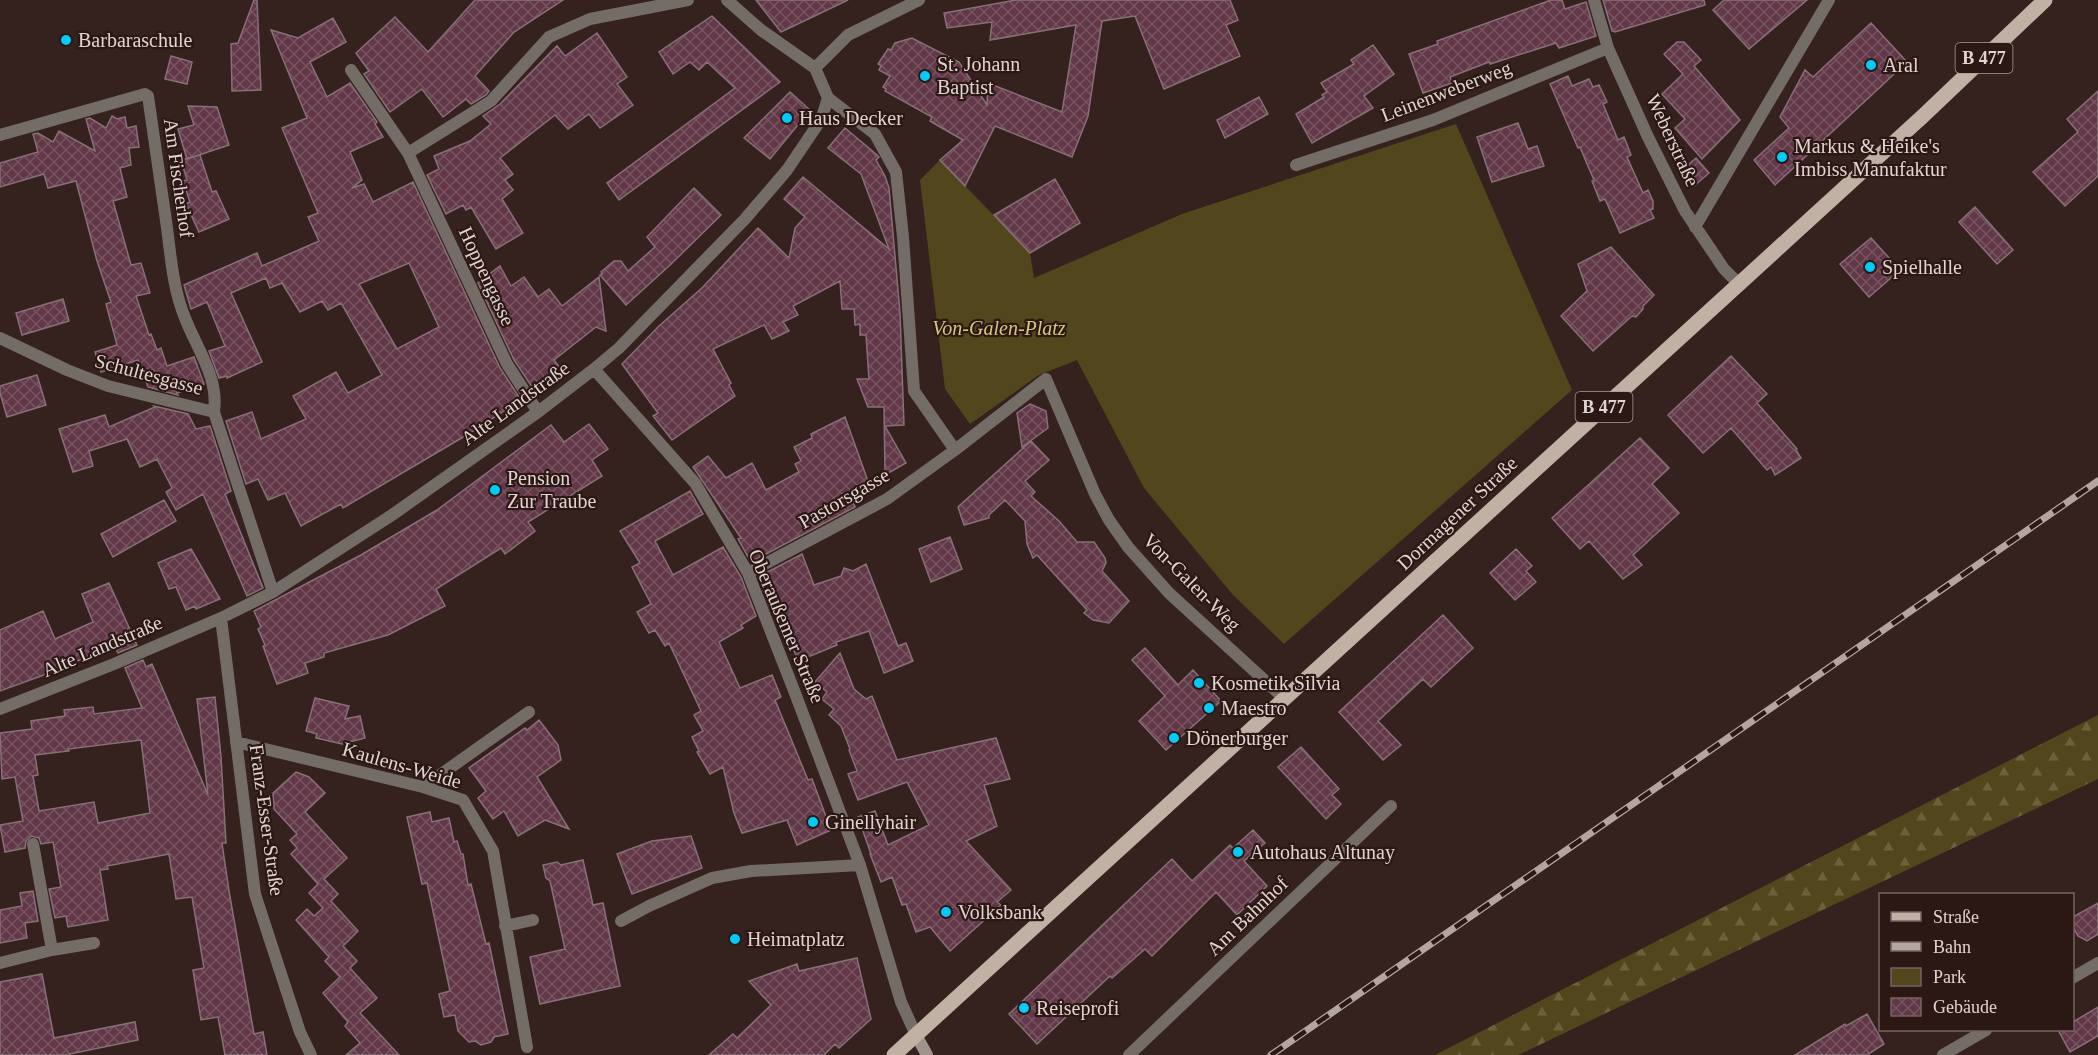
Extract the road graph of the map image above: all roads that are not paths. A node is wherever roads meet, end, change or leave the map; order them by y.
1 (688, 0) edge
2 (727, 0) edge
3 (919, 0) edge
4 (1594, 0) edge
5 (1828, 0) edge
6 (2045, 0) edge
7 (1608, 48) junction
8 (815, 68) junction
9 (351, 70) dead end
10 (828, 98) junction
11 (0, 135) edge
12 (408, 153) junction
13 (1296, 165) dead end
14 (1695, 227) junction
15 (1739, 284) junction
16 (0, 338) edge
17 (594, 369) junction
18 (1046, 379) joint
19 (214, 412) junction
20 (538, 412) junction
21 (955, 450) junction
22 (748, 573) junction
23 (273, 592) junction
24 (222, 618) junction
25 (1286, 699) junction
26 (0, 710) edge
27 (529, 712) dead end
28 (236, 742) junction
29 (423, 788) junction
30 (1391, 806) dead end
31 (33, 844) dead end
32 (860, 866) junction
33 (533, 920) dead end
34 (621, 921) dead end
35 (505, 926) junction
36 (94, 943) dead end
37 (52, 950) junction
38 (0, 963) edge
39 (2098, 963) edge
40 (2074, 977) edge
41 (1983, 1031) edge
42 (916, 1035) junction
43 (527, 1047) dead end
44 (310, 1055) edge
45 (894, 1055) edge
46 (927, 1055) edge
47 (1129, 1055) edge
48 (1943, 1055) edge

1 - 12 street
2 - 8 street
3 - 8 street
4 - 7 street, Weberstraße
5 - 14 street
6 - 15 main road, Dormagener Straße / B 477
7 - 13 street, Leinenweberweg
7 - 14 street, Weberstraße
8 - 10 street
9 - 12 street, Hoppengasse
10 - 17 street, Alte Landstraße
10 - 21 street
11 - 19 street, Am Fischerhof
12 - 20 street, Hoppengasse
14 - 15 street, Weberstraße
15 - 25 main road, Dormagener Straße / B 477
16 - 19 street, Schultesgasse
17 - 20 street, Alte Landstraße
17 - 22 street, Oberaußemer Straße
18 - 21 street, Pastorsgasse
18 - 25 street, Von-Galen-Weg
19 - 23 street, Schultesgasse
20 - 23 street, Alte Landstraße
21 - 22 street, Pastorsgasse
22 - 32 street, Oberaußemer Straße
23 - 24 street, Alte Landstraße
24 - 26 street, Alte Landstraße
24 - 28 street, Franz-Esser-Straße
25 - 42 main road, Dormagener Straße / B 477
27 - 29 street
28 - 29 street, Kaulens-Weide
28 - 44 street, Franz-Esser-Straße
29 - 35 street, Kaulens-Weide
30 - 47 street, Am Bahnhof
31 - 37 street
32 - 34 street
32 - 42 street, Oberaußemer Straße
33 - 35 street
35 - 43 street, Kaulens-Weide
36 - 37 street
37 - 38 street
39 - 40 street
41 - 48 street
42 - 45 main road, Dormagener Straße / B 477
42 - 46 main road, Oberaußemer Straße

